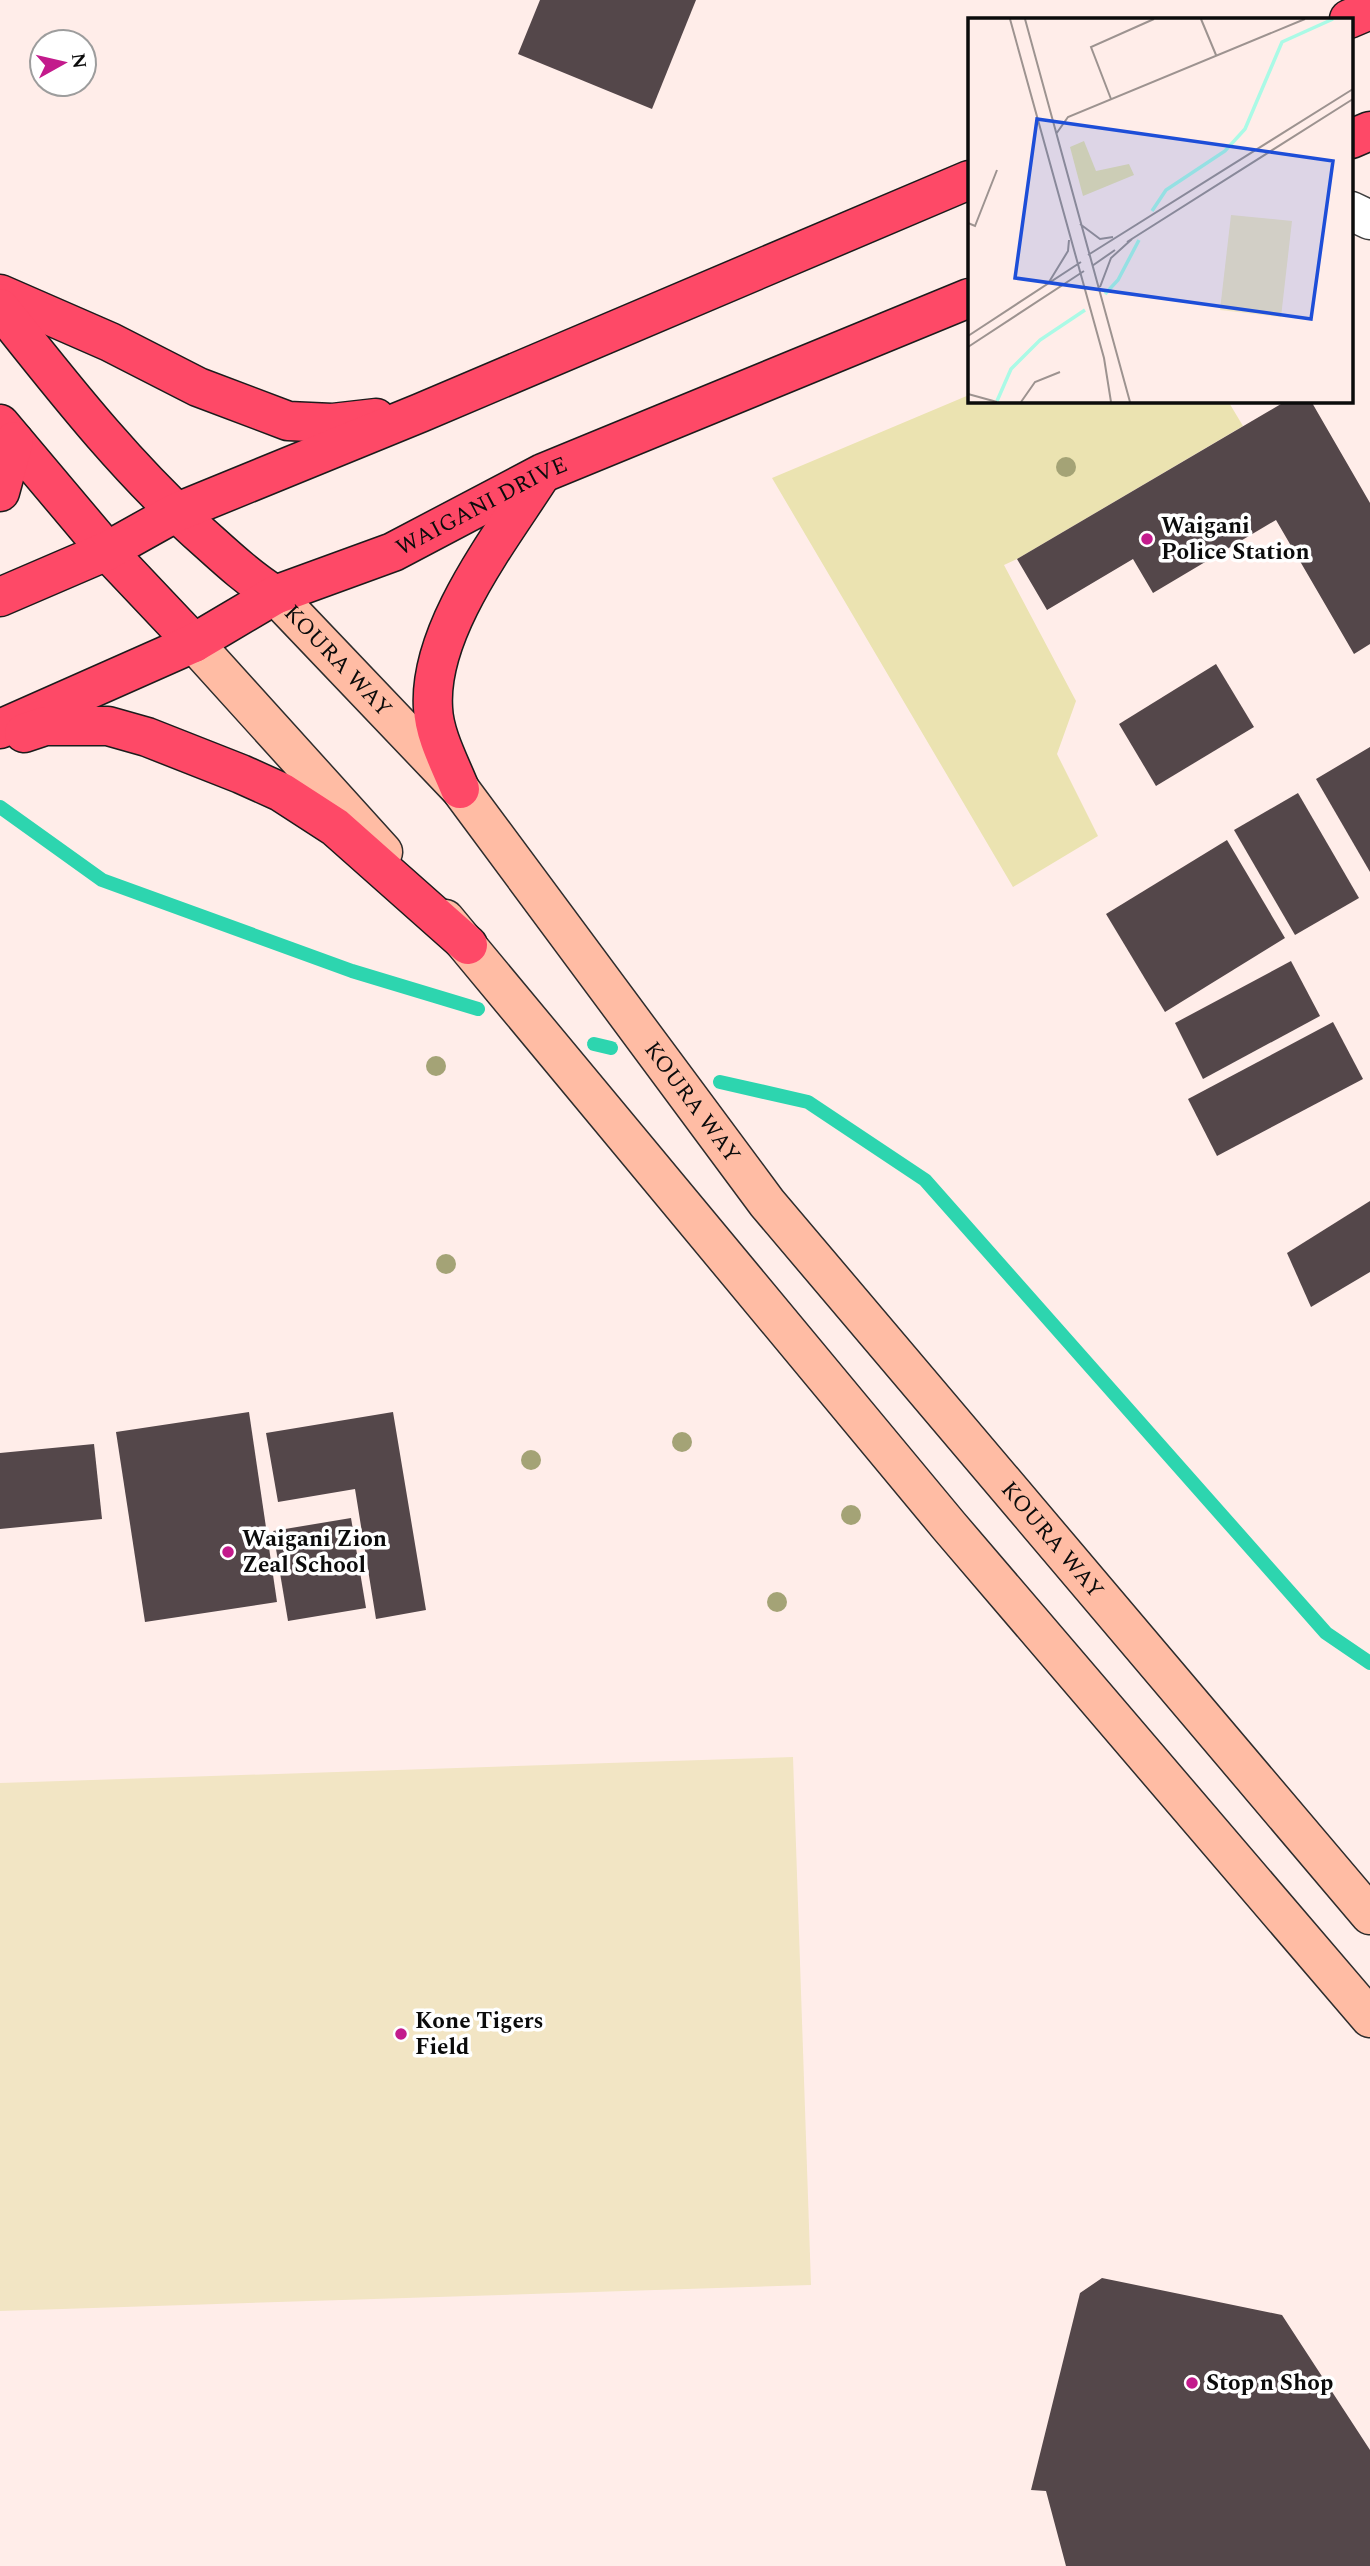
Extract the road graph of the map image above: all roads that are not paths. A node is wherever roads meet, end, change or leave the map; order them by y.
1 (1370, 10) edge
2 (1351, 18) edge
3 (1370, 131) edge
4 (1352, 139) edge
5 (968, 180) edge
6 (1352, 211) edge
7 (1370, 220) edge
8 (0, 294) edge
9 (968, 298) edge
10 (0, 308) edge
11 (420, 413) junction
12 (7, 433) edge
13 (542, 473) junction
14 (0, 492) edge
15 (175, 513) junction
16 (107, 551) junction
17 (275, 595) junction
18 (0, 597) edge
19 (194, 643) junction
20 (0, 729) edge
21 (0, 741) edge
22 (460, 789) junction
23 (468, 945) junction
24 (1370, 1915) edge
25 (1370, 2018) edge

1 - 2 highway
3 - 4 highway
5 - 11 highway
6 - 7 street
8 - 11 highway
9 - 13 highway, WAIGANI DRIVE
10 - 15 highway, KOURA WAY
11 - 15 highway
12 - 14 highway
12 - 16 highway
13 - 17 highway, WAIGANI DRIVE
13 - 22 highway
15 - 16 highway
15 - 17 highway, KOURA WAY
16 - 18 highway
16 - 19 highway
17 - 19 highway, WAIGANI DRIVE
17 - 22 main road, KOURA WAY
19 - 20 highway, WAIGANI DRIVE
19 - 23 main road
21 - 23 highway
22 - 24 main road, KOURA WAY
23 - 25 main road

